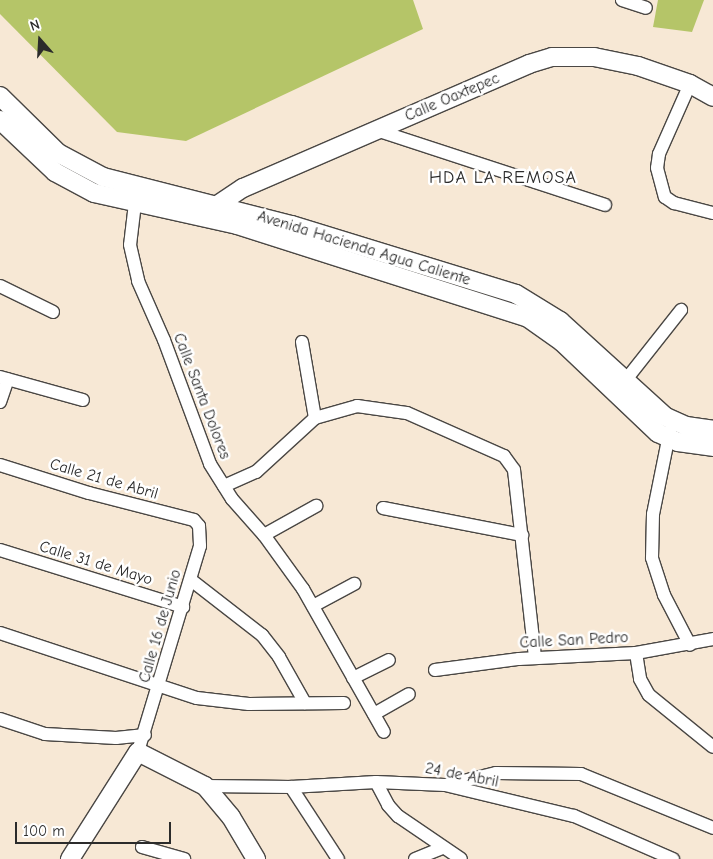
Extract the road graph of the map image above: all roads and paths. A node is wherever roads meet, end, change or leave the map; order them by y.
1 (622, 0) edge
2 (646, 8) dead end
3 (690, 84) junction
4 (0, 96) edge
5 (713, 97) edge
6 (0, 120) edge
7 (376, 130) junction
8 (138, 187) junction
9 (134, 204) junction
10 (605, 205) dead end
11 (211, 210) junction
12 (713, 213) edge
13 (0, 286) edge
14 (681, 310) dead end
15 (53, 312) dead end
16 (302, 342) dead end
17 (4, 378) edge
18 (620, 387) junction
19 (82, 400) dead end
20 (0, 402) edge
21 (315, 418) junction
22 (673, 421) junction
23 (713, 430) edge
24 (668, 439) junction
25 (713, 447) edge
26 (0, 465) edge
27 (224, 486) junction
28 (316, 506) dead end
29 (383, 508) dead end
30 (199, 526) joint
31 (264, 535) junction
32 (522, 535) junction
33 (0, 550) edge
34 (191, 580) junction
35 (354, 584) dead end
36 (313, 606) junction
37 (183, 607) junction
38 (0, 633) edge
39 (713, 639) edge
40 (690, 644) junction
41 (636, 653) junction
42 (535, 658) junction
43 (389, 660) dead end
44 (435, 670) dead end
45 (353, 678) junction
46 (160, 687) junction
47 (409, 694) dead end
48 (305, 703) junction
49 (344, 703) dead end
50 (374, 714) junction
51 (0, 718) edge
52 (384, 732) dead end
53 (145, 735) junction
54 (713, 747) edge
55 (138, 752) junction
56 (376, 782) junction
57 (445, 785) junction
58 (205, 786) junction
59 (291, 787) junction
60 (713, 828) edge
61 (142, 847) dead end
62 (442, 848) junction
63 (178, 858) edge
64 (70, 859) edge
65 (256, 859) edge
66 (338, 859) edge
67 (415, 859) edge
68 (460, 859) edge
69 (673, 859) edge

1 - 2 street
3 - 5 main road, Calle Oaxtepec
3 - 7 main road, Calle Oaxtepec
3 - 12 street
4 - 8 main road, Avenida Hacienda Agua Caliente
6 - 9 main road, Avenida Hacienda Agua Caliente
7 - 10 street
7 - 11 main road, Calle Oaxtepec
8 - 9 street, Calle Santa Dolores
8 - 11 main road, Avenida Hacienda Agua Caliente
9 - 11 main road, Avenida Hacienda Agua Caliente
9 - 27 street, Calle Santa Dolores
11 - 18 main road, Avenida Hacienda Agua Caliente
13 - 15 street
14 - 18 street
16 - 21 street
17 - 19 street
17 - 20 street
18 - 22 main road, Avenida Hacienda Agua Caliente
18 - 24 main road, Avenida Hacienda Agua Caliente
21 - 27 street
21 - 32 street
22 - 23 main road, Avenida Hacienda Agua Caliente
22 - 24 street
24 - 25 main road, Avenida Hacienda Agua Caliente
24 - 40 street
26 - 30 street, Calle 21 de Abril
27 - 31 street, Calle Santa Dolores
28 - 31 street
29 - 32 street
30 - 34 street, Calle 16 de Junio
31 - 36 street, Calle Santa Dolores
32 - 42 street
33 - 37 street, Calle 31 de Mayo
34 - 37 street, Calle 16 de Junio
34 - 48 street
35 - 36 street
36 - 45 street, Calle Santa Dolores
37 - 46 street, Calle 16 de Junio
38 - 46 street
39 - 40 street, Calle San Pedro
40 - 41 street, Calle San Pedro
41 - 42 street, Calle San Pedro
41 - 54 street
42 - 44 street, Calle San Pedro
43 - 45 street
45 - 50 street, Calle Santa Dolores
46 - 48 street
46 - 53 street, Calle 16 de Junio
47 - 50 street
48 - 49 street
50 - 52 street, Calle Santa Dolores
51 - 53 street
53 - 55 street, Calle 16 de Junio
55 - 58 main road
55 - 64 main road
56 - 57 street, 24 de Abril
56 - 59 street, 24 de Abril
56 - 62 street
57 - 60 street
57 - 69 street, 24 de Abril
58 - 59 street, 24 de Abril
58 - 65 main road
59 - 66 street
61 - 63 street
62 - 67 street
62 - 68 street

